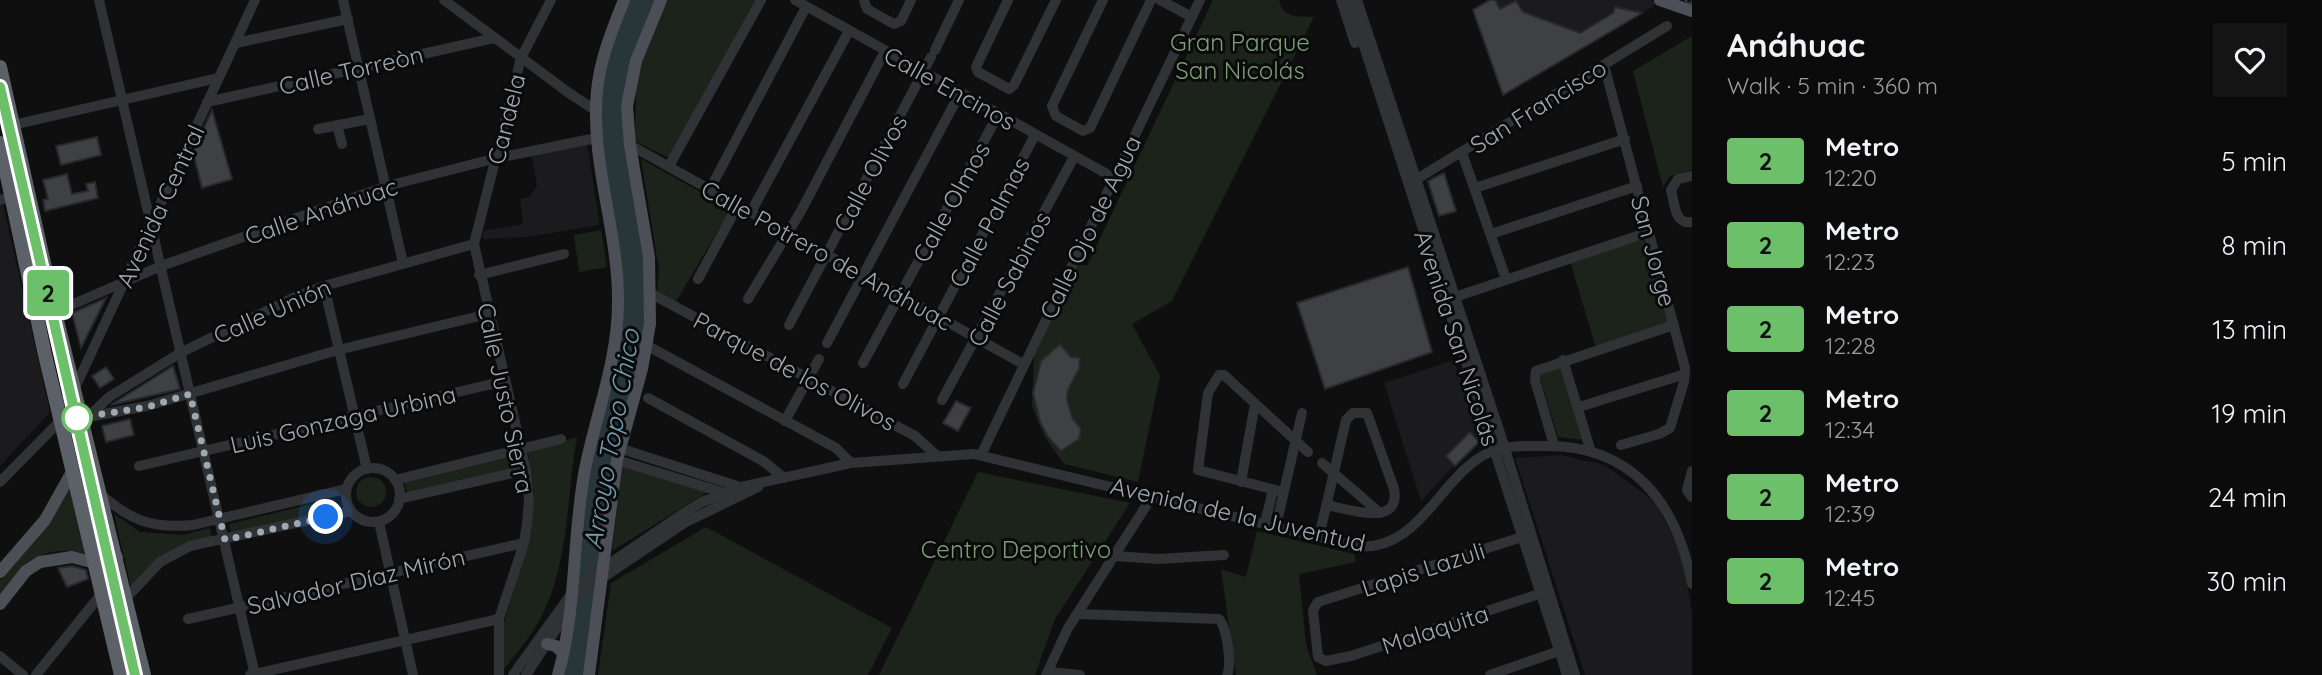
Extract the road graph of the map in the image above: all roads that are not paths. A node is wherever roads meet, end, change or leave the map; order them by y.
1 (99, 0) edge
2 (255, 0) edge
3 (343, 0) edge
4 (444, 0) edge
5 (551, 0) edge
6 (624, 0) edge
7 (661, 0) edge
8 (761, 0) edge
9 (795, 0) edge
10 (911, 0) edge
11 (959, 0) edge
12 (1008, 0) edge
13 (1056, 0) edge
14 (1103, 0) edge
15 (1150, 0) edge
16 (1160, 0) edge
17 (1200, 0) edge
18 (1341, 0) edge
19 (1349, 0) edge
20 (1357, 0) edge
21 (1363, 0) edge
22 (1660, 0) edge
23 (864, 2) edge
24 (806, 7) junction
25 (1692, 11) edge
26 (1192, 17) junction
27 (348, 19) junction
28 (1667, 26) dead end
29 (849, 31) junction
30 (494, 38) junction
31 (236, 43) junction
32 (885, 51) junction
33 (521, 58) junction
34 (1604, 65) junction
35 (0, 67) edge
36 (359, 68) junction
37 (923, 73) junction
38 (219, 78) junction
39 (960, 93) junction
40 (1384, 97) junction
41 (121, 100) junction
42 (207, 102) junction
43 (596, 110) junction
44 (999, 115) junction
45 (370, 119) junction
46 (1392, 121) junction
47 (13, 125) junction
48 (337, 125) junction
49 (318, 129) dead end
50 (1035, 135) junction
51 (597, 138) junction
52 (1625, 139) junction
53 (0, 144) edge
54 (342, 144) dead end
55 (630, 145) junction
56 (1462, 153) junction
57 (1074, 157) junction
58 (497, 158) junction
59 (669, 166) junction
60 (1107, 174) dead end
61 (1692, 176) edge
62 (1413, 182) junction
63 (387, 186) junction
64 (1637, 186) junction
65 (1475, 188) junction
66 (710, 189) junction
67 (28, 192) junction
68 (6, 198) edge
69 (738, 205) junction
70 (751, 212) junction
71 (1692, 222) edge
72 (150, 226) junction
73 (1649, 232) junction
74 (788, 233) junction
75 (1491, 234) junction
76 (474, 244) junction
77 (564, 254) dead end
78 (826, 254) junction
79 (403, 263) junction
80 (161, 266) junction
81 (479, 275) junction
82 (864, 276) junction
83 (126, 279) junction
84 (698, 279) dead end
85 (1506, 279) junction
86 (324, 286) junction
87 (650, 293) junction
88 (900, 296) junction
89 (1450, 298) junction
90 (748, 299) dead end
91 (55, 312) junction
92 (488, 314) junction
93 (938, 318) junction
94 (789, 325) dead end
95 (1674, 325) junction
96 (977, 339) junction
97 (827, 343) dead end
98 (646, 345) junction
99 (338, 350) junction
100 (180, 353) junction
101 (819, 359) dead end
102 (1563, 360) junction
103 (863, 363) dead end
104 (1023, 364) junction
105 (1685, 374) junction
106 (808, 379) junction
107 (505, 381) junction
108 (903, 384) dead end
109 (74, 390) junction
110 (190, 394) junction
111 (649, 398) dead end
112 (942, 400) dead end
113 (1255, 404) junction
114 (1578, 407) junction
115 (1302, 413) dead end
116 (59, 414) junction
117 (85, 417) junction
118 (354, 417) junction
119 (785, 421) junction
120 (561, 439) dead end
121 (1296, 439) junction
122 (1621, 445) dead end
123 (1554, 446) junction
124 (1505, 448) junction
125 (521, 449) junction
126 (1492, 450) junction
127 (204, 451) junction
128 (1308, 452) dead end
129 (1591, 452) junction
130 (618, 454) junction
131 (936, 455) junction
132 (981, 455) junction
133 (851, 463) junction
134 (1322, 463) dead end
135 (139, 466) dead end
136 (367, 469) junction
137 (73, 470) junction
138 (526, 470) junction
139 (1692, 471) edge
140 (1334, 474) junction
141 (784, 478) junction
142 (395, 480) junction
143 (0, 482) edge
144 (1241, 482) junction
145 (346, 489) junction
146 (745, 490) junction
147 (1278, 491) junction
148 (725, 492) junction
149 (99, 493) junction
150 (1153, 495) junction
151 (1691, 496) edge
152 (400, 499) junction
153 (1327, 505) junction
154 (351, 511) junction
155 (1380, 513) junction
156 (220, 519) junction
157 (379, 522) junction
158 (1270, 525) junction
159 (1527, 536) junction
160 (1319, 537) junction
161 (225, 540) junction
162 (524, 543) junction
163 (1224, 555) dead end
164 (1115, 556) junction
165 (117, 557) junction
166 (95, 563) junction
167 (0, 572) edge
168 (390, 573) junction
169 (601, 573) junction
170 (1692, 584) edge
171 (1544, 592) junction
172 (102, 593) junction
173 (575, 594) junction
174 (127, 597) junction
175 (0, 604) edge
176 (239, 607) junction
177 (1077, 614) junction
178 (188, 619) dead end
179 (499, 619) junction
180 (405, 640) junction
181 (547, 644) junction
182 (1563, 650) junction
183 (563, 653) junction
184 (0, 656) edge
185 (1320, 659) joint
186 (1047, 673) edge
187 (1227, 674) edge
188 (23, 675) edge
189 (36, 675) edge
190 (121, 675) edge
191 (144, 675) edge
192 (253, 675) edge
193 (413, 675) edge
194 (499, 675) edge
195 (513, 675) edge
196 (526, 675) edge
197 (558, 675) edge
198 (589, 675) edge
199 (1080, 675) edge
200 (1490, 675) edge
201 (1567, 675) edge
202 (1575, 675) edge

1 - 41 street
2 - 31 street, Avenida Central
3 - 27 street
4 - 30 street
5 - 33 street, Candela
6 - 43 main road
7 - 55 main road
8 - 59 street
9 - 24 street, Calle Encinos
10 - 23 street
11 - 37 street, Calle Olivos
12 - 13 street
14 - 15 street
16 - 26 street
17 - 26 street, Calle Ojo de Agua
18 - 46 street
19 - 40 street, Avenida San Nicolás
20 - 40 street, Avenida San Nicolás
21 - 46 street
22 - 25 main road
24 - 29 street, Calle Encinos
24 - 66 street
26 - 104 street, Calle Ojo de Agua
27 - 31 street
27 - 36 street
28 - 34 street, San Francisco
29 - 32 street, Calle Encinos
29 - 70 street
30 - 33 street
30 - 36 street, Calle Torreòn
31 - 38 street, Avenida Central
32 - 37 street, Calle Encinos
32 - 74 street
33 - 43 street
33 - 58 street, Candela
34 - 52 street, San Jorge
34 - 56 street, San Francisco
35 - 47 highway
36 - 42 street, Calle Torreòn
36 - 45 street
37 - 39 street, Calle Encinos
37 - 78 street, Calle Olivos
38 - 41 street
38 - 42 street, Avenida Central
39 - 44 street, Calle Encinos
39 - 82 street
40 - 46 street, Avenida San Nicolás
41 - 47 street
41 - 72 street
42 - 72 street, Avenida Central
43 - 51 main road
44 - 50 street, Calle Encinos
44 - 88 street, Calle Olmos
45 - 48 street
45 - 63 street
46 - 62 street, Avenida San Nicolás
47 - 67 highway
48 - 49 street
48 - 54 street
50 - 57 street, Calle Encinos
50 - 93 street, Calle Palmas
51 - 58 street, Calle Anáhuac
51 - 173 main road
52 - 64 street, San Jorge
52 - 65 street
53 - 68 highway
55 - 59 street, Calle Potrero de Anáhuac
55 - 87 main road
56 - 62 street, San Francisco
56 - 65 street
57 - 60 street, Calle Encinos
57 - 96 street, Calle Sabinos
58 - 63 street, Calle Anáhuac
58 - 76 street, Candela
59 - 66 street, Calle Potrero de Anáhuac
61 - 71 street
62 - 89 street, Avenida San Nicolás
63 - 79 street
63 - 80 street, Calle Anáhuac
64 - 73 street, San Jorge
64 - 75 street
65 - 75 street
66 - 69 street, Calle Potrero de Anáhuac
67 - 68 street
67 - 91 highway
68 - 116 highway
69 - 70 street, Calle Potrero de Anáhuac
69 - 84 street
70 - 74 street, Calle Potrero de Anáhuac
72 - 80 street
72 - 83 street, Avenida Central
73 - 85 street
73 - 95 street, San Jorge
74 - 78 street, Calle Potrero de Anáhuac
74 - 90 street
75 - 85 street
76 - 79 street, Calle Unión
76 - 81 street, Calle Justo Sierra
77 - 81 street
78 - 82 street, Calle Potrero de Anáhuac
78 - 94 street, Calle Olivos
79 - 86 street, Calle Unión
80 - 83 street, Calle Anáhuac
80 - 100 street
81 - 92 street, Calle Justo Sierra
82 - 88 street, Calle Potrero de Anáhuac
82 - 97 street
83 - 91 street, Calle Anáhuac
83 - 109 street, Avenida Central
85 - 89 street
86 - 99 street
86 - 100 street, Calle Unión
87 - 98 main road
87 - 106 street, Parque de los Olivos
88 - 93 street, Calle Potrero de Anáhuac
88 - 103 street, Calle Olmos
89 - 124 street, Avenida San Nicolás
89 - 126 street, Avenida San Nicolás
91 - 109 highway
92 - 99 street
92 - 107 street, Calle Justo Sierra
93 - 96 street, Calle Potrero de Anáhuac
93 - 108 street, Calle Palmas
95 - 102 street
95 - 105 street, San Jorge
96 - 104 street, Calle Potrero de Anáhuac
96 - 112 street, Calle Sabinos
98 - 119 street
98 - 130 main road
99 - 110 street
99 - 118 street
100 - 110 street
100 - 117 street, Calle Unión
101 - 106 street
102 - 114 street
102 - 123 street
104 - 132 street, Calle Ojo de Agua
105 - 114 street
105 - 122 street, San Jorge
106 - 119 street
106 - 131 street, Parque de los Olivos
107 - 118 street, Luis Gonzaga Urbina
107 - 125 street, Calle Justo Sierra
109 - 116 street, Avenida Central
109 - 117 highway
110 - 117 street
110 - 127 street
111 - 141 street
113 - 121 street
113 - 144 street
113 - 144 street
114 - 129 street
115 - 121 street
116 - 137 highway
116 - 143 street, Avenida Central
117 - 149 highway
118 - 127 street, Luis Gonzaga Urbina
118 - 136 street
119 - 133 street
120 - 125 street
121 - 128 street
121 - 147 street
123 - 124 street, Avenida de la Juventud
123 - 129 street, Avenida de la Juventud
124 - 126 street, Avenida de la Juventud
124 - 159 street, Avenida San Nicolás
125 - 138 street, Calle Justo Sierra
125 - 142 street
126 - 159 street, Avenida San Nicolás
126 - 160 street, Avenida de la Juventud
127 - 135 street, Luis Gonzaga Urbina
127 - 156 street
129 - 170 street, Avenida de la Juventud
130 - 146 street
130 - 148 street
130 - 169 main road
131 - 132 street, Avenida de la Juventud
131 - 133 street, Avenida de la Juventud
132 - 150 street, Avenida de la Juventud
133 - 141 street, Avenida de la Juventud
134 - 140 street
136 - 142 street
136 - 145 street
137 - 166 highway
137 - 167 main road
138 - 152 street
138 - 162 street, Calle Justo Sierra
139 - 151 street
140 - 153 street
140 - 155 street
140 - 155 street
141 - 146 street, Avenida de la Juventud
142 - 152 street
144 - 147 street
145 - 154 street
145 - 156 street
146 - 148 street, Avenida de la Juventud
146 - 169 street, Avenida de la Juventud
147 - 158 street
148 - 169 street, Avenida de la Juventud
149 - 156 street
149 - 165 highway
150 - 158 street, Avenida de la Juventud
150 - 164 street
152 - 157 street
153 - 155 street
153 - 160 street
154 - 157 street
154 - 161 street
156 - 161 street
157 - 168 street
158 - 160 street, Avenida de la Juventud
159 - 171 street, Avenida San Nicolás
159 - 185 street, Lapis Lazuli
161 - 174 street
161 - 176 street
162 - 168 street, Salvador Díaz Mirón
162 - 179 street, Calle Justo Sierra
163 - 164 street
164 - 177 street
165 - 166 main road
165 - 174 highway
166 - 172 highway
166 - 175 main road
168 - 176 street, Salvador Díaz Mirón
168 - 180 street
169 - 173 street, Avenida de la Juventud
169 - 198 main road
171 - 182 street, Avenida San Nicolás
171 - 185 street, Malaquita
172 - 189 street
172 - 190 highway
173 - 181 street
173 - 183 main road
173 - 195 street
174 - 191 highway
176 - 178 street, Salvador Díaz Mirón
176 - 192 street
177 - 186 street
177 - 187 street
179 - 180 street
179 - 194 street, Calle Justo Sierra
180 - 192 street
180 - 193 street
181 - 183 main road
181 - 196 street
182 - 200 street
182 - 201 street, Avenida San Nicolás
182 - 202 street, Avenida San Nicolás
183 - 197 main road
184 - 188 street
186 - 199 street

